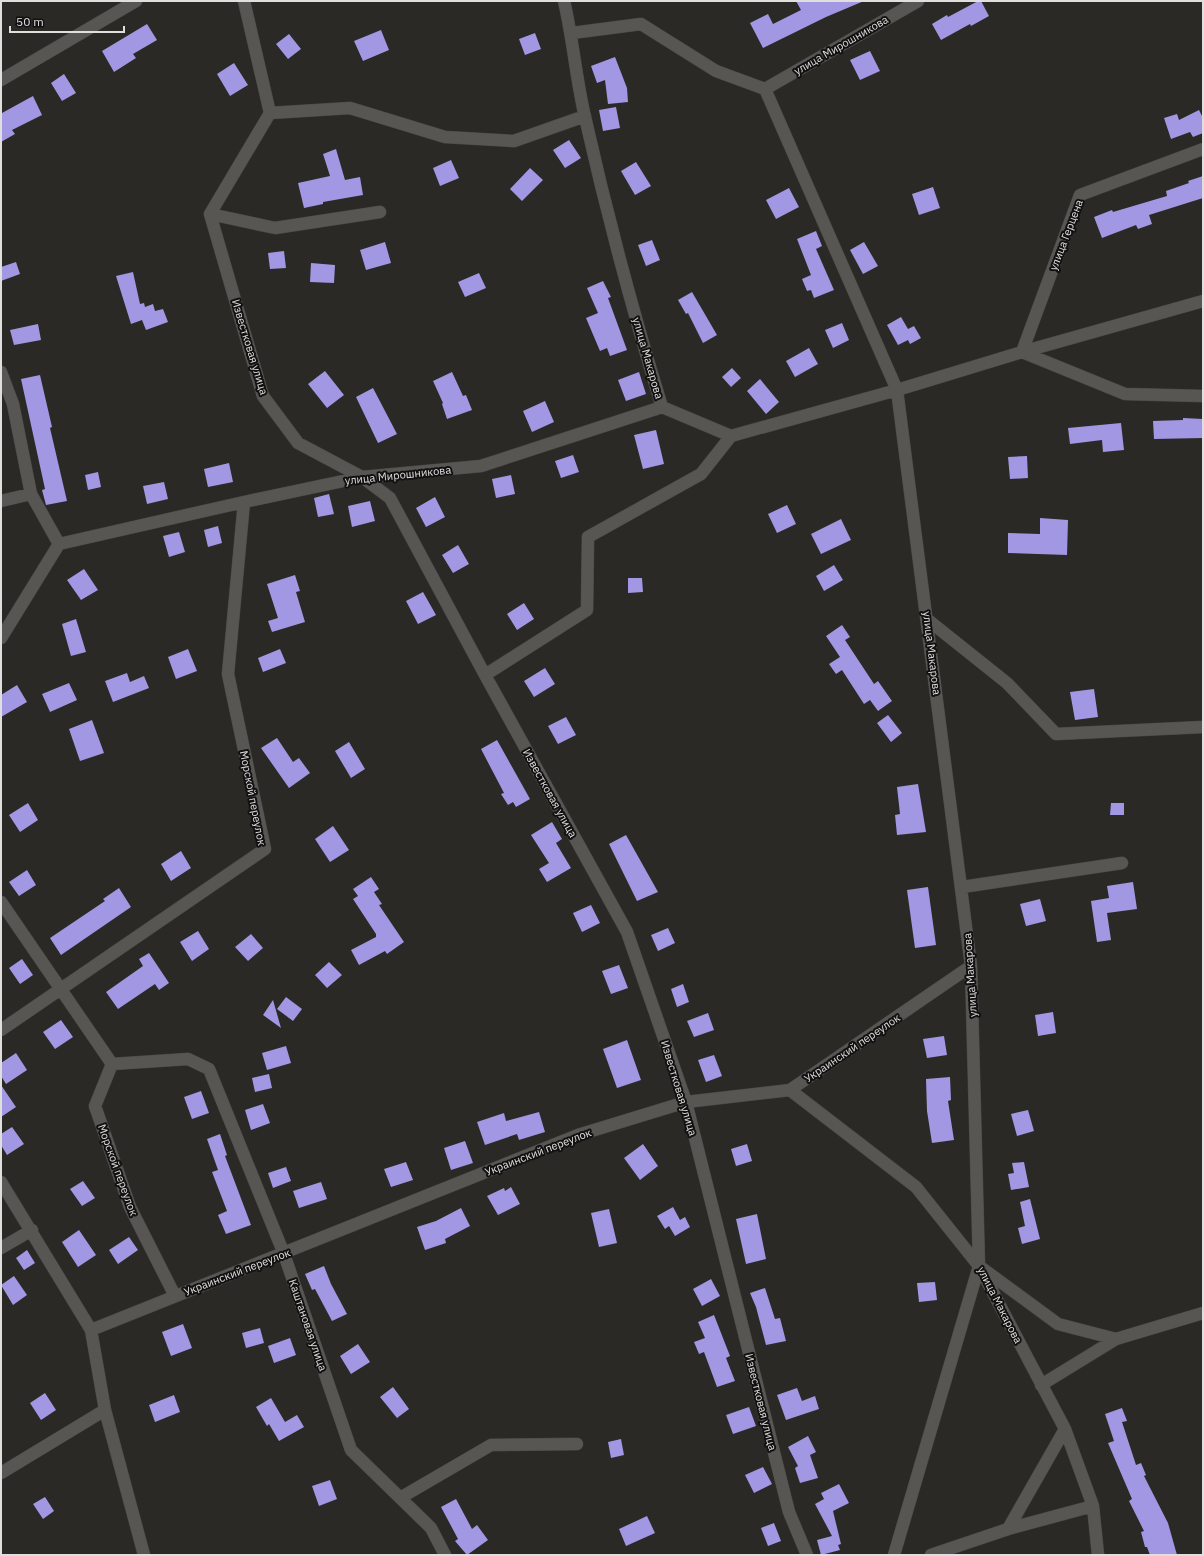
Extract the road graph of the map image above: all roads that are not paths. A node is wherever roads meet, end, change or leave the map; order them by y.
1 (136, 1) edge
2 (244, 1) edge
3 (564, 1) edge
4 (918, 1) edge
5 (572, 33) junction
6 (1, 80) edge
7 (765, 89) junction
8 (270, 113) junction
9 (584, 116) junction
10 (1203, 148) edge
11 (380, 212) dead end
12 (210, 214) junction
13 (1203, 301) edge
14 (1022, 352) junction
15 (1, 372) edge
16 (897, 390) junction
17 (1203, 396) edge
18 (662, 407) junction
19 (731, 436) junction
20 (362, 477) junction
21 (31, 494) junction
22 (1, 501) edge
23 (244, 502) junction
24 (59, 544) junction
25 (928, 620) junction
26 (1, 638) edge
27 (485, 675) junction
28 (1203, 726) edge
29 (1122, 863) dead end
30 (962, 887) junction
31 (1, 902) edge
32 (971, 966) junction
33 (60, 989) junction
34 (1, 1030) edge
35 (112, 1064) junction
36 (790, 1090) junction
37 (686, 1102) junction
38 (1, 1182) edge
39 (32, 1230) junction
40 (1, 1248) edge
41 (284, 1254) junction
42 (979, 1266) junction
43 (175, 1296) junction
44 (1203, 1313) edge
45 (91, 1330) junction
46 (1116, 1339) junction
47 (1041, 1385) junction
48 (105, 1410) junction
49 (1065, 1429) junction
50 (577, 1444) dead end
51 (1, 1473) edge
52 (400, 1498) junction
53 (1093, 1506) junction
54 (1008, 1529) junction
55 (144, 1555) edge
56 (445, 1555) edge
57 (807, 1555) edge
58 (894, 1555) edge
59 (931, 1555) edge
60 (1098, 1555) edge

1 - 6 street
2 - 8 street
3 - 5 street, улица Макарова
4 - 7 street, улица Мирошникова
5 - 7 street
5 - 9 street, улица Макарова
7 - 16 street, улица Макарова
8 - 9 street
8 - 12 street
9 - 18 street, улица Макарова
10 - 14 street, улица Герцена
11 - 12 street
12 - 20 street, Известковая улица
13 - 14 street
14 - 16 street
14 - 17 street
15 - 21 street
16 - 19 street
16 - 25 street, улица Макарова
18 - 19 street, улица Макарова
18 - 20 street, улица Мирошникова
19 - 27 street
20 - 23 street, улица Мирошникова
20 - 27 street, Известковая улица
21 - 22 street
21 - 24 street
23 - 24 street, улица Мирошникова
23 - 33 street, Морской переулок
24 - 26 street
25 - 28 street
25 - 30 street, улица Макарова
27 - 37 street, Известковая улица
29 - 30 street
30 - 32 street, улица Макарова
31 - 33 street
32 - 36 street, Украинский переулок
32 - 42 street, улица Макарова
33 - 34 street, Морской переулок
33 - 35 street
35 - 41 street, Каштановая улица
35 - 43 street, Морской переулок
36 - 37 street, Украинский переулок
36 - 42 street
37 - 41 street, Украинский переулок
37 - 57 street, Известковая улица
38 - 39 street
39 - 40 street
39 - 45 street
41 - 43 street, Украинский переулок
41 - 52 street, Каштановая улица
42 - 46 street
42 - 47 street, улица Макарова
42 - 58 street
43 - 45 street, Украинский переулок
44 - 46 street
45 - 48 street
46 - 47 street
47 - 49 street, улица Макарова
48 - 51 street
48 - 55 street
49 - 53 street, улица Макарова
49 - 54 street
50 - 52 street
52 - 56 street, Каштановая улица
53 - 54 street
53 - 60 street, улица Макарова
54 - 59 street

